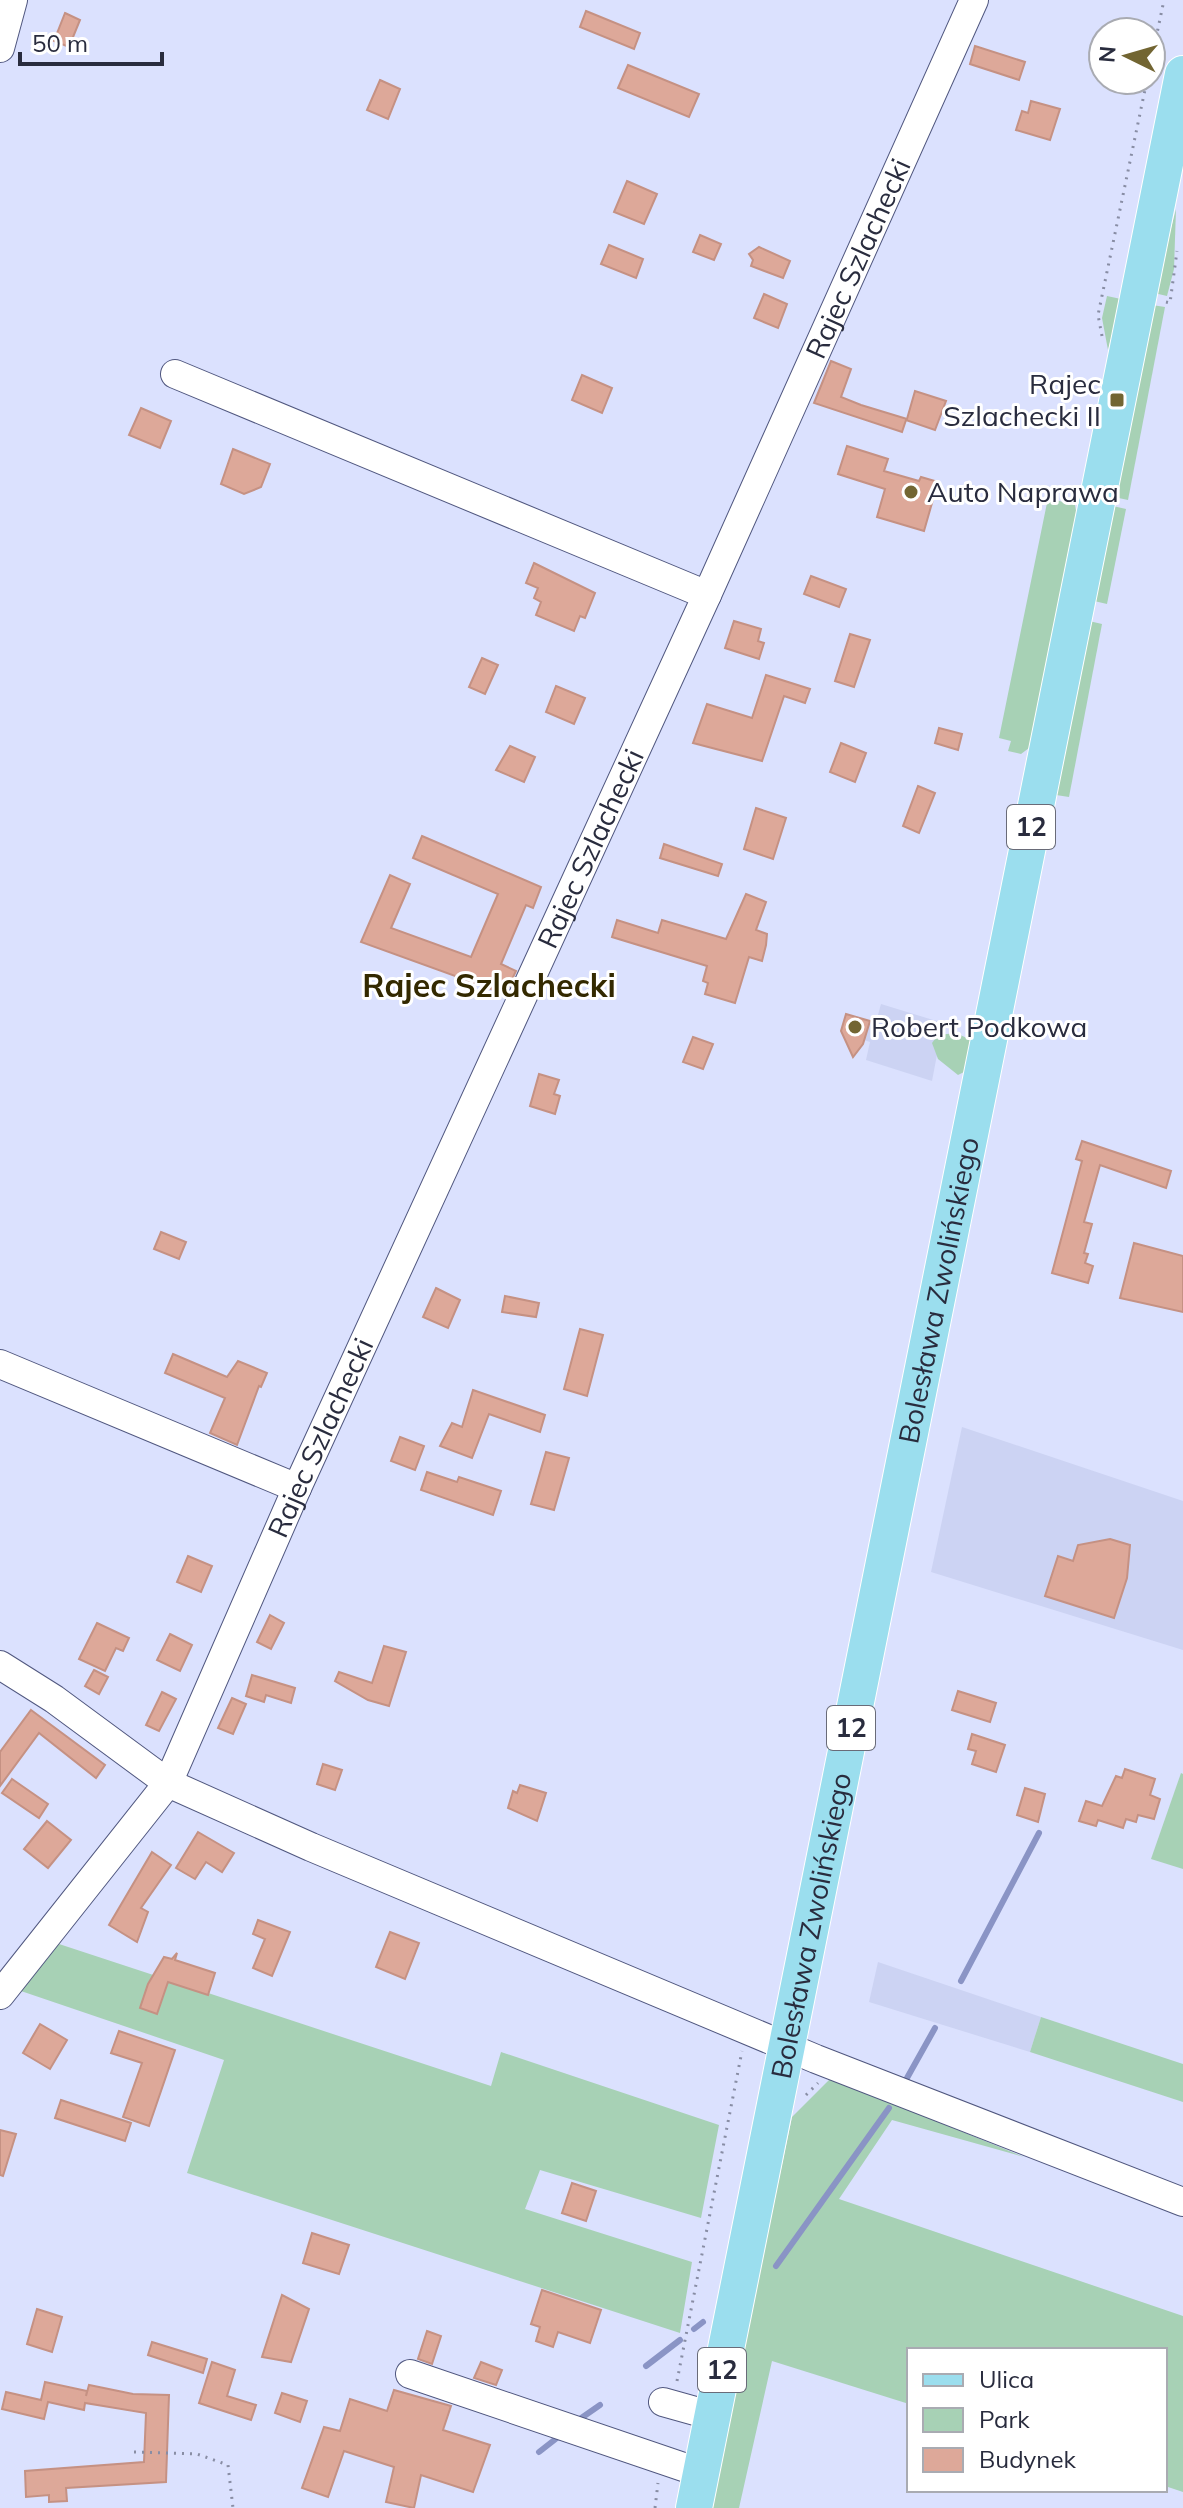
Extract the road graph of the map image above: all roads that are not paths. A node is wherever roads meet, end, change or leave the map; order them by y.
1 (13, 0) edge
2 (974, 0) edge
3 (0, 48) edge
4 (1183, 74) edge
5 (175, 374) dead end
6 (707, 595) junction
7 (0, 1364) edge
8 (297, 1488) junction
9 (0, 1665) edge
10 (168, 1783) junction
11 (0, 1995) edge
12 (787, 2045) junction
13 (1183, 2202) edge
14 (410, 2374) dead end
15 (668, 2404) road end
16 (713, 2416) junction
17 (698, 2491) edge

1 - 3 street
2 - 6 street, Rajec Szlachecki
4 - 12 main road, Bolesława Zwolińskiego / 12
5 - 6 street
6 - 8 street, Rajec Szlachecki
7 - 8 street
8 - 10 street, Rajec Szlachecki
9 - 10 street
10 - 11 street, Rajec Szlachecki
10 - 12 street
12 - 13 street
12 - 16 main road, Bolesława Zwolińskiego / 12
14 - 17 street
15 - 16 street
16 - 17 main road, Bolesława Zwolińskiego / 12

